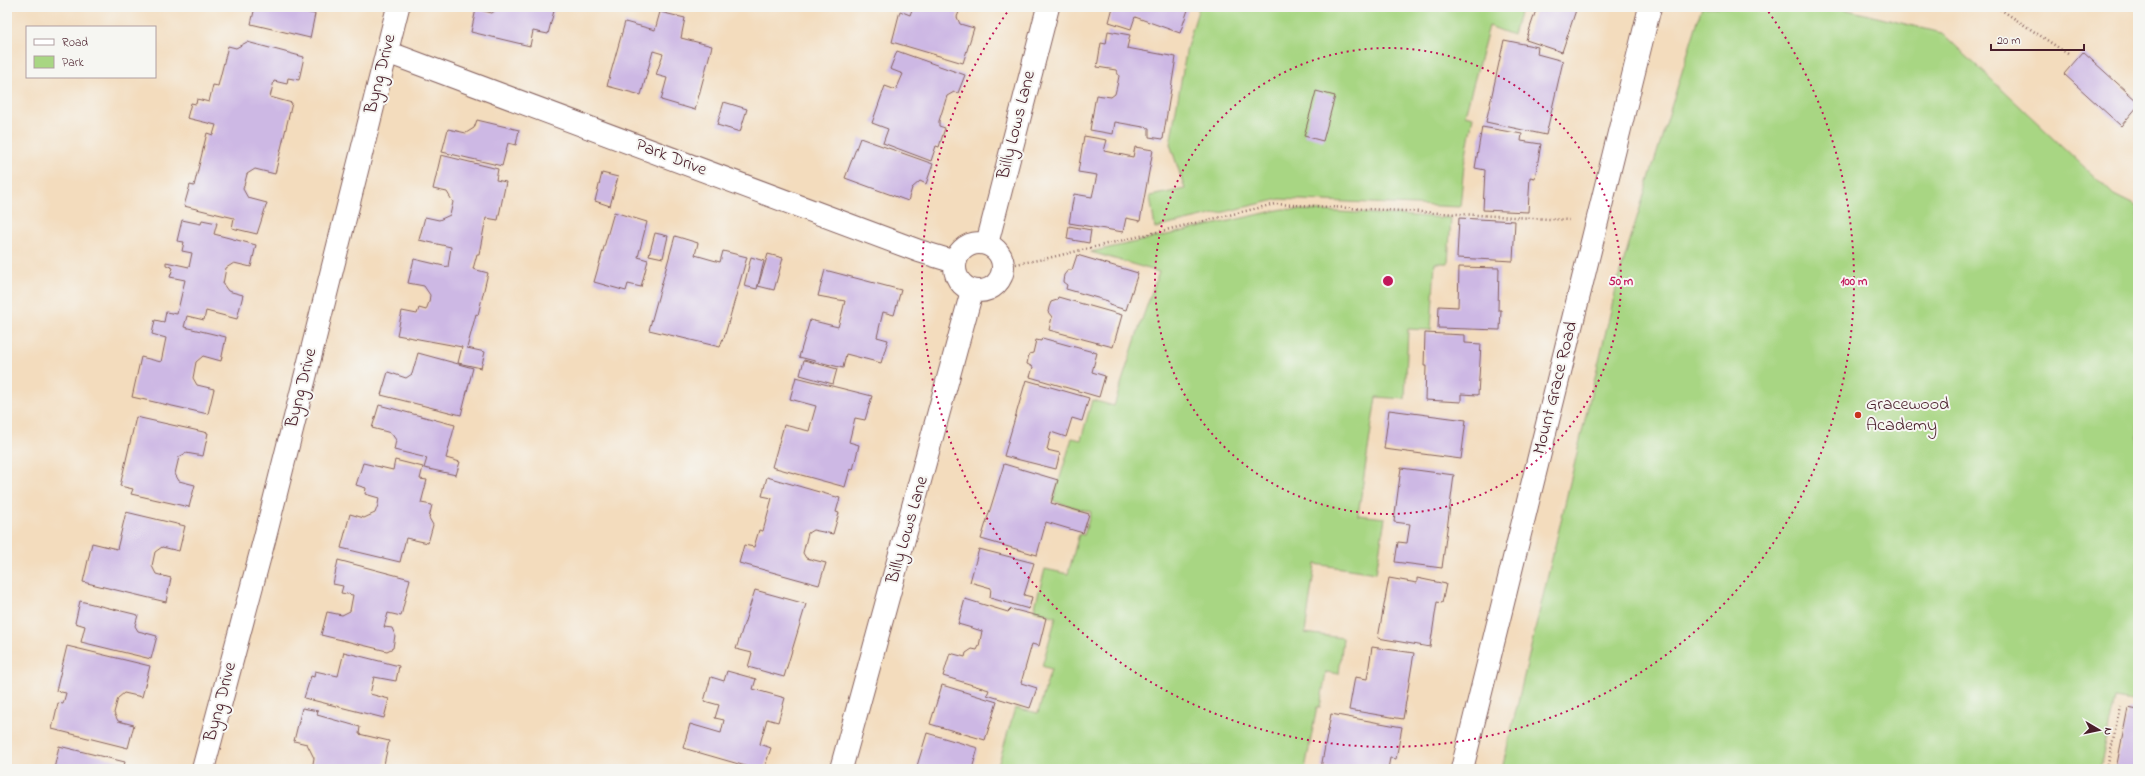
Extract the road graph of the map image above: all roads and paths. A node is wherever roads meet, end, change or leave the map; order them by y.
1 (398, 7) edge
2 (1048, 7) edge
3 (1650, 7) edge
4 (1997, 7) edge
5 (387, 52) junction
6 (2068, 54) dead end
7 (1597, 221) junction
8 (987, 244) junction
9 (955, 262) junction
10 (1003, 266) junction
11 (972, 291) junction
12 (2120, 706) dead end
13 (203, 769) edge
14 (841, 769) edge
15 (1462, 769) edge
16 (2107, 769) edge

1 - 5 street, Byng Drive
2 - 8 street, Billy Lows Lane
3 - 7 street, Mount Grace Road
4 - 6 path
5 - 9 street, Park Drive
5 - 13 street, Byng Drive
7 - 10 path
7 - 15 street, Mount Grace Road
8 - 9 street
8 - 10 street
9 - 11 street
10 - 11 street
11 - 14 street, Billy Lows Lane
12 - 16 path

